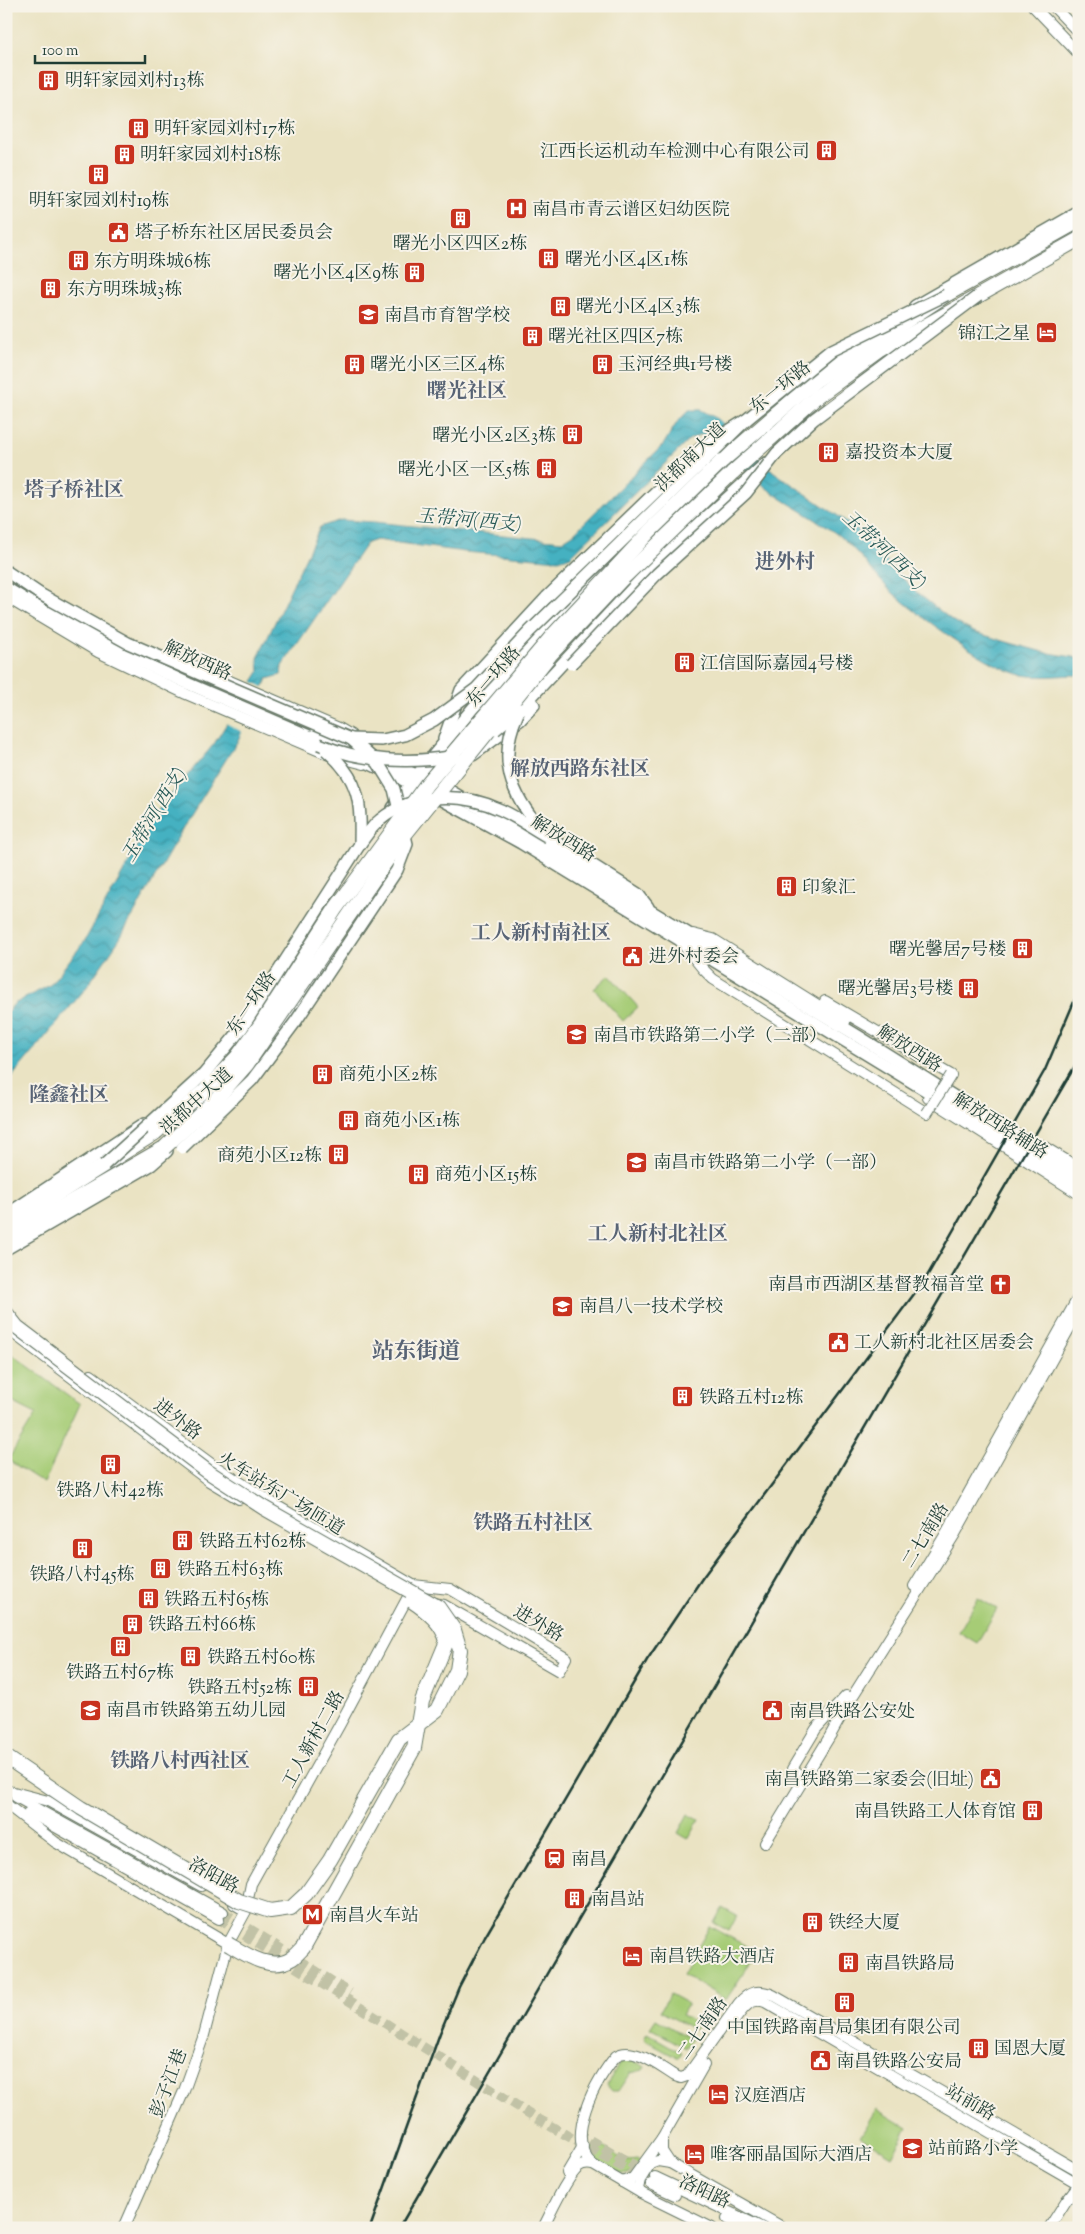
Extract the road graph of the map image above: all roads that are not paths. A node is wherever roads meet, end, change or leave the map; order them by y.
1 (1033, 6) edge
2 (1053, 6) edge
3 (1079, 33) edge
4 (1079, 54) edge
5 (1079, 212) edge
6 (1079, 221) edge
7 (1079, 239) edge
8 (1079, 246) edge
9 (946, 294) junction
10 (978, 296) junction
11 (748, 422) junction
12 (771, 451) junction
13 (6, 569) edge
14 (6, 577) edge
15 (6, 588) edge
16 (6, 597) edge
17 (146, 664) junction
18 (220, 693) junction
19 (520, 709) junction
20 (270, 714) junction
21 (351, 740) junction
22 (319, 744) junction
23 (441, 747) junction
24 (472, 756) junction
25 (382, 764) junction
26 (414, 779) junction
27 (443, 794) junction
28 (548, 837) junction
29 (360, 844) junction
30 (650, 911) junction
31 (681, 935) junction
32 (104, 1165) junction
33 (1079, 1168) edge
34 (1079, 1175) edge
35 (1079, 1186) edge
36 (1079, 1194) edge
37 (6, 1215) edge
38 (6, 1226) edge
39 (6, 1239) edge
40 (6, 1249) edge
41 (6, 1254) edge
42 (1079, 1296) edge
43 (1079, 1311) edge
44 (6, 1313) edge
45 (6, 1328) edge
46 (411, 1592) junction
47 (418, 1724) junction
48 (6, 1757) edge
49 (804, 1777) junction
50 (6, 1791) edge
51 (6, 1799) edge
52 (6, 1804) edge
53 (765, 1843) dead end
54 (246, 1910) junction
55 (228, 1944) junction
56 (771, 1999) junction
57 (662, 2138) junction
58 (583, 2146) junction
59 (670, 2163) junction
60 (593, 2166) junction
61 (1079, 2171) edge
62 (622, 2182) junction
63 (1079, 2184) edge
64 (642, 2193) junction
65 (124, 2228) edge
66 (536, 2228) edge
67 (543, 2228) edge
68 (712, 2228) edge
69 (745, 2228) edge
70 (762, 2228) edge
71 (784, 2228) edge
72 (1049, 2228) edge

1 - 4 main road
2 - 3 main road
5 - 11 main road, 洪都南大道
6 - 9 highway, 东一环路
7 - 10 highway, 东一环路
8 - 12 main road
9 - 11 main road, bridge
9 - 32 highway, 东一环路, bridge
10 - 12 main road, bridge
10 - 39 highway, 东一环路, bridge
11 - 21 main road, bridge
11 - 23 main road, 洪都南大道
11 - 23 main road, bridge
12 - 19 main road, bridge
12 - 24 main road
12 - 24 main road, bridge
13 - 18 main road
13 - 21 main road, bridge
14 - 18 main road, 解放西路
15 - 17 main road, 解放西路
16 - 18 main road
17 - 18 main road, 解放西路
17 - 22 main road
18 - 20 main road, 解放西路
18 - 20 main road
19 - 22 main road, bridge
19 - 28 main road, bridge
20 - 25 main road, 解放西路
20 - 25 main road
21 - 41 main road, bridge
22 - 29 main road, bridge
23 - 26 main road, 洪都南大道
24 - 27 main road
25 - 26 main road, 解放西路
26 - 27 main road, 解放西路
26 - 37 main road, 洪都中大道
27 - 30 main road, 解放西路
27 - 31 main road, 解放西路
27 - 40 main road, 洪都中大道
28 - 29 main road, bridge
28 - 30 main road
29 - 32 main road, bridge
30 - 31 main road, 解放西路
31 - 31 main road, bridge
31 - 33 main road, 解放西路辅路
31 - 34 main road, 解放西路
31 - 35 main road, 解放西路
31 - 36 main road, 解放西路辅路
32 - 38 highway, 东一环路
42 - 49 main road, 二七南路
43 - 49 main road, 二七南路
44 - 46 main road, 进外路
44 - 47 highway, 火车站东广场匝道, bridge
45 - 46 main road, 进外路
46 - 46 main road, 进外路
46 - 47 highway, bridge
46 - 54 main road, 工人新村二路
47 - 48 highway, 火车站东广场匝道, bridge
47 - 55 highway, bridge
49 - 53 main road, 二七南路
50 - 51 main road, 洛阳路
50 - 54 main road, 洛阳路
52 - 55 main road
54 - 55 main road, 洛阳路
55 - 65 main road, 彭子江巷
56 - 57 main road, 二七南路
56 - 58 main road, 二七南路
56 - 61 main road, 站前路
56 - 63 main road, 站前路
57 - 59 main road, 洛阳路
57 - 62 main road, 二七南路
58 - 60 main road
58 - 66 main road
59 - 64 main road
59 - 71 main road, 洛阳路
60 - 62 main road
60 - 67 main road
62 - 64 main road, 洛阳路
63 - 72 main road
64 - 68 main road, 洛阳路
69 - 70 main road, 洛阳路

